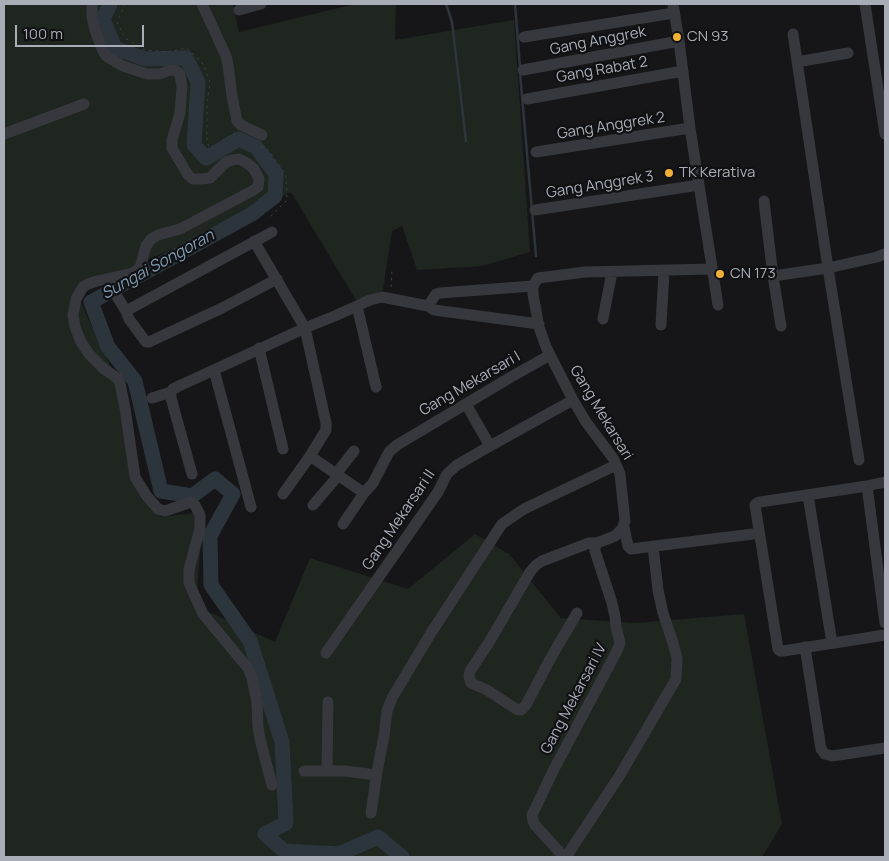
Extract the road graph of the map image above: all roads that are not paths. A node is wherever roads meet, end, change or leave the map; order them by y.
1 (92, 4) edge
2 (202, 4) edge
3 (261, 4) edge
4 (866, 4) edge
5 (673, 8) edge
6 (239, 10) dead end
7 (793, 34) dead end
8 (524, 37) dead end
9 (679, 41) junction
10 (848, 53) dead end
11 (797, 62) junction
12 (523, 70) dead end
13 (683, 71) junction
14 (527, 99) dead end
15 (84, 104) dead end
16 (690, 128) junction
17 (4, 134) edge
18 (885, 134) edge
19 (262, 140) road end
20 (536, 152) dead end
21 (700, 185) junction
22 (764, 201) dead end
23 (536, 210) dead end
24 (272, 232) dead end
25 (254, 241) junction
26 (883, 256) edge
27 (828, 268) junction
28 (712, 269) junction
29 (664, 271) junction
30 (612, 272) junction
31 (773, 276) junction
32 (277, 280) junction
33 (110, 281) junction
34 (533, 286) junction
35 (718, 305) dead end
36 (357, 306) junction
37 (428, 306) junction
38 (126, 311) junction
39 (603, 319) dead end
40 (661, 325) dead end
41 (539, 326) junction
42 (781, 326) dead end
43 (305, 328) junction
44 (259, 348) junction
45 (550, 355) junction
46 (214, 370) junction
47 (376, 387) dead end
48 (171, 392) junction
49 (152, 398) dead end
50 (573, 400) junction
51 (466, 404) junction
52 (490, 446) junction
53 (283, 449) dead end
54 (354, 451) dead end
55 (310, 456) junction
56 (859, 460) dead end
57 (616, 464) junction
58 (192, 474) dead end
59 (337, 475) junction
60 (885, 482) edge
61 (867, 486) junction
62 (364, 493) junction
63 (283, 494) dead end
64 (808, 495) junction
65 (313, 505) dead end
66 (251, 507) dead end
67 (624, 522) junction
68 (344, 524) dead end
69 (753, 534) dead end
70 (595, 543) junction
71 (653, 546) junction
72 (577, 613) dead end
73 (885, 622) edge
74 (885, 635) edge
75 (832, 643) junction
76 (805, 647) junction
77 (326, 653) dead end
78 (328, 702) dead end
79 (885, 748) edge
80 (304, 771) dead end
81 (327, 771) junction
82 (376, 775) junction
83 (272, 785) dead end
84 (371, 813) dead end
85 (565, 857) edge

1 - 33 street
2 - 19 street
3 - 6 street
4 - 18 street
5 - 8 street
5 - 9 street
7 - 11 street
9 - 12 street, Gang Anggrek
9 - 13 street
10 - 11 street
11 - 27 street
13 - 14 street, Gang Rabat 2
13 - 16 street
15 - 17 street
16 - 20 street, Gang Anggrek 2
16 - 21 street
21 - 23 street, Gang Anggrek 3
21 - 28 street
22 - 31 street
24 - 25 street
25 - 32 street
25 - 38 street
26 - 27 street
27 - 31 street
27 - 56 street
28 - 29 street
28 - 35 street
29 - 30 street
29 - 40 street
30 - 34 street
30 - 39 street
31 - 42 street
32 - 38 street
32 - 43 street
33 - 38 street
33 - 83 street
34 - 37 street
34 - 41 street, Gang Mekarsari
36 - 37 street
36 - 43 street
36 - 47 street
37 - 41 street
41 - 45 street, Gang Mekarsari
43 - 44 street
43 - 55 street
44 - 46 street
44 - 53 street
45 - 50 street, Gang Mekarsari
45 - 51 street, Gang Mekarsari I
46 - 48 street
46 - 66 street
48 - 49 street
48 - 58 street
50 - 52 street, Gang Mekarsari II
50 - 57 street, Gang Mekarsari
51 - 52 street
51 - 62 street, Gang Mekarsari I
52 - 77 street, Gang Mekarsari II
54 - 59 street
55 - 59 street
55 - 63 street
57 - 67 street, Gang Mekarsari
57 - 82 street
59 - 62 street
59 - 65 street
60 - 61 street
61 - 64 street
61 - 73 street
62 - 68 street, Gang Mekarsari I
64 - 75 street
64 - 76 street
67 - 70 street
67 - 71 street, Gang Mekarsari
69 - 71 street
70 - 72 street
70 - 85 street, Gang Mekarsari IV
71 - 85 street
74 - 75 street
75 - 76 street
76 - 79 street
78 - 81 street
80 - 81 street
81 - 82 street
82 - 84 street

